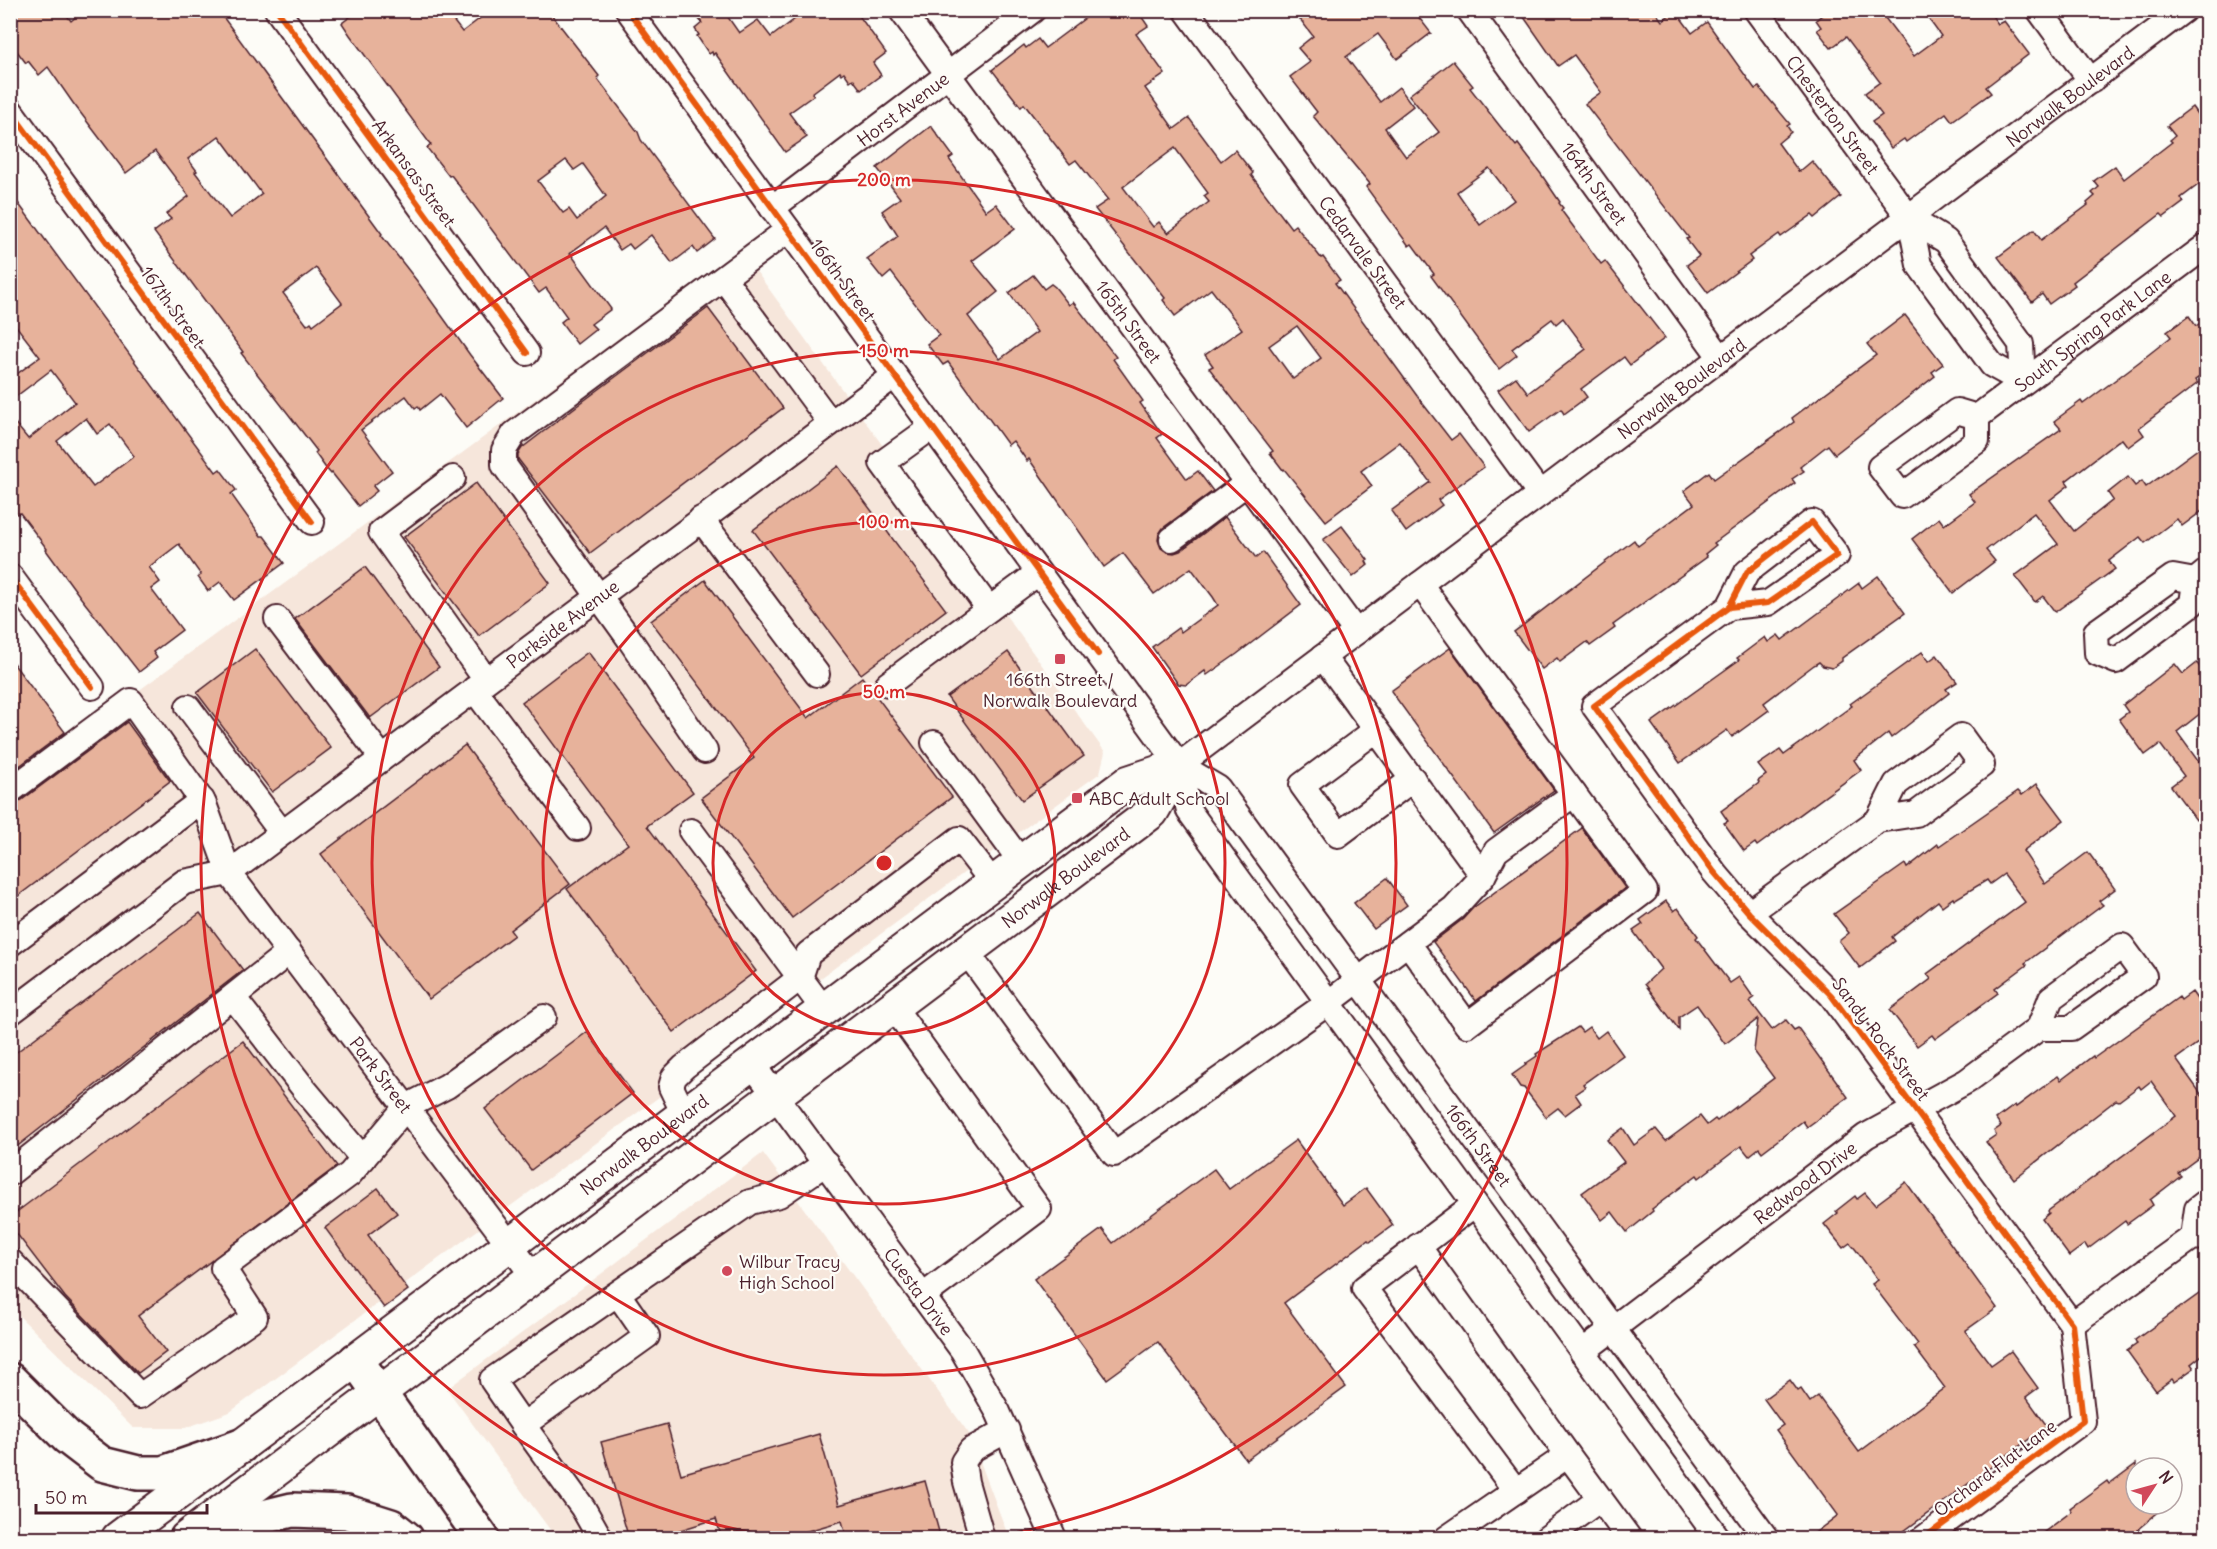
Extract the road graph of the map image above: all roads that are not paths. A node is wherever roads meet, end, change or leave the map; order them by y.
1 (277, 10) edge
2 (628, 10) edge
3 (901, 10) edge
4 (1033, 10) edge
5 (1186, 10) edge
6 (1469, 10) edge
7 (1756, 10) edge
8 (2039, 10) edge
9 (2184, 10) edge
10 (948, 75) junction
11 (2091, 81) junction
12 (10, 110) edge
13 (772, 208) junction
14 (1910, 219) junction
15 (788, 230) junction
16 (2206, 246) edge
17 (724, 279) junction
18 (527, 353) dead end
19 (1721, 358) junction
20 (894, 376) junction
21 (2023, 382) junction
22 (1977, 417) dead end
23 (830, 422) junction
24 (932, 427) junction
25 (453, 477) dead end
26 (1247, 483) junction
27 (1540, 494) junction
28 (701, 519) junction
29 (312, 522) dead end
30 (1173, 539) dead end
31 (1038, 573) junction
32 (10, 576) edge
33 (1420, 584) junction
34 (599, 596) junction
35 (1729, 608) dead end
36 (989, 609) junction
37 (277, 619) dead end
38 (1356, 632) junction
39 (1323, 657) junction
40 (817, 674) dead end
41 (888, 684) dead end
42 (480, 685) junction
43 (92, 687) dead end
44 (188, 707) dead end
45 (1376, 730) junction
46 (934, 743) dead end
47 (705, 751) dead end
48 (382, 758) junction
49 (1179, 765) junction
50 (1413, 780) junction
51 (10, 791) edge
52 (1574, 794) junction
53 (202, 801) junction
54 (1878, 820) dead end
55 (578, 828) dead end
56 (691, 831) dead end
57 (282, 833) junction
58 (1021, 862) junction
59 (229, 873) junction
60 (1483, 876) junction
61 (993, 883) junction
62 (1749, 913) junction
63 (1408, 943) junction
64 (10, 944) edge
65 (966, 951) junction
66 (289, 952) junction
67 (800, 978) junction
68 (1358, 980) junction
69 (233, 997) junction
70 (1328, 1002) junction
71 (893, 1006) junction
72 (824, 1010) junction
73 (10, 1013) edge
74 (544, 1017) dead end
75 (2039, 1028) dead end
76 (752, 1064) junction
77 (775, 1095) junction
78 (406, 1107) junction
79 (1916, 1110) junction
80 (684, 1114) junction
81 (363, 1159) junction
82 (826, 1163) junction
83 (10, 1173) edge
84 (2206, 1202) edge
85 (1475, 1204) junction
86 (2200, 1237) edge
87 (511, 1244) junction
88 (1418, 1246) junction
89 (10, 1261) edge
90 (534, 1276) junction
91 (618, 1294) junction
92 (923, 1296) junction
93 (2072, 1324) junction
94 (1613, 1329) junction
95 (1582, 1352) junction
96 (356, 1360) junction
97 (10, 1380) edge
98 (379, 1393) junction
99 (2083, 1421) joint
100 (523, 1425) junction
101 (1006, 1430) junction
102 (241, 1446) junction
103 (1568, 1455) junction
104 (1516, 1491) junction
105 (1600, 1499) junction
106 (1760, 1536) edge
107 (118, 1539) edge
108 (186, 1539) edge
109 (205, 1539) edge
110 (406, 1539) edge
111 (482, 1539) edge
112 (600, 1539) edge
113 (982, 1539) edge
114 (1054, 1539) edge
115 (1447, 1539) edge
116 (1547, 1539) edge
117 (1629, 1539) edge
118 (1718, 1539) edge
119 (1924, 1539) edge

1 - 18 street, Arkansas Street
2 - 13 street, 166th Street
3 - 10 street, 165th Street
4 - 10 street, Horst Avenue
5 - 27 street, Cedarvale Street
6 - 19 street, 164th Street
7 - 14 street, Chesterton Street
8 - 11 street
9 - 11 street, Norwalk Boulevard
10 - 13 street, Horst Avenue
10 - 26 street, 165th Street
11 - 14 street, Norwalk Boulevard
12 - 29 street, 167th Street
13 - 15 street, 166th Street
14 - 19 street, Norwalk Boulevard
14 - 21 street
14 - 21 street
15 - 17 street
15 - 20 street, 166th Street
16 - 21 street, South Spring Park Lane
17 - 23 street
17 - 34 street
19 - 27 street, Norwalk Boulevard
20 - 23 street, Parkside Avenue
20 - 24 street, 166th Street
21 - 22 street, South Spring Park Lane
23 - 28 street, Parkside Avenue
24 - 31 street, 166th Street
24 - 36 street
25 - 42 street
26 - 30 street
26 - 38 street, 165th Street
27 - 33 street, Norwalk Boulevard
28 - 34 street, Parkside Avenue
28 - 40 street
31 - 36 street
31 - 49 street, 166th Street
32 - 43 street
33 - 38 street, Norwalk Boulevard
33 - 52 street
34 - 42 street, Parkside Avenue
34 - 47 street
35 - 62 street, Sandy Rock Street
36 - 41 street
37 - 48 street
38 - 39 street, Norwalk Boulevard
39 - 45 street
39 - 49 street, Norwalk Boulevard
42 - 48 street, Parkside Avenue
42 - 55 street
44 - 57 street
45 - 50 street
45 - 50 street
46 - 58 street
48 - 57 street, Parkside Avenue
49 - 58 main road, Norwalk Boulevard
49 - 65 main road, Norwalk Boulevard
49 - 68 street, 166th Street
49 - 70 street, 166th Street
50 - 60 street
51 - 53 street, Park Street
52 - 60 street
52 - 63 street
53 - 59 street, Park Street
53 - 64 street
54 - 62 street
56 - 67 street
57 - 59 street, Parkside Avenue
58 - 61 main road, Norwalk Boulevard
59 - 66 street, Park Street
59 - 73 street
60 - 63 street
61 - 67 street
61 - 72 main road, Norwalk Boulevard
62 - 79 street, Sandy Rock Street
63 - 68 street
65 - 70 street
65 - 71 main road, Norwalk Boulevard
66 - 69 street
66 - 78 street, Park Street
67 - 72 street
67 - 80 street
68 - 70 street
68 - 94 street, 166th Street
69 - 81 street
69 - 83 street
70 - 85 street, 166th Street
71 - 77 main road, Norwalk Boulevard
71 - 92 street
72 - 76 main road, Norwalk Boulevard
74 - 78 street
75 - 79 street, Redwood Drive
76 - 77 street, Cuesta Drive
76 - 80 main road, Norwalk Boulevard
77 - 82 street, Cuesta Drive
77 - 90 main road, Norwalk Boulevard
78 - 81 street
78 - 87 street, Park Street
79 - 93 street, Sandy Rock Street
79 - 94 street, Redwood Drive
80 - 87 main road, Norwalk Boulevard
81 - 89 street
82 - 91 street
82 - 92 street, Cuesta Drive
84 - 86 street
85 - 88 street
85 - 95 street, 166th Street
86 - 93 street
87 - 90 street, Park Street
87 - 96 main road, Norwalk Boulevard
88 - 103 street
88 - 104 street
90 - 98 main road, Norwalk Boulevard
91 - 100 street
91 - 100 street
92 - 101 street, Cuesta Drive
93 - 99 street, Sandy Rock Street
94 - 95 street, Redwood Drive
94 - 106 street, 166th Street
95 - 118 street, 166th Street
96 - 98 highway
96 - 102 main road, Norwalk Boulevard
97 - 102 highway
98 - 108 main road, Norwalk Boulevard
98 - 111 highway
99 - 119 street, Orchard Flat Lane
100 - 112 street
101 - 113 street
101 - 114 street, Cuesta Drive
102 - 107 main road, Norwalk Boulevard
103 - 104 street
103 - 105 street
104 - 115 street
105 - 116 street
105 - 117 street
109 - 110 highway

